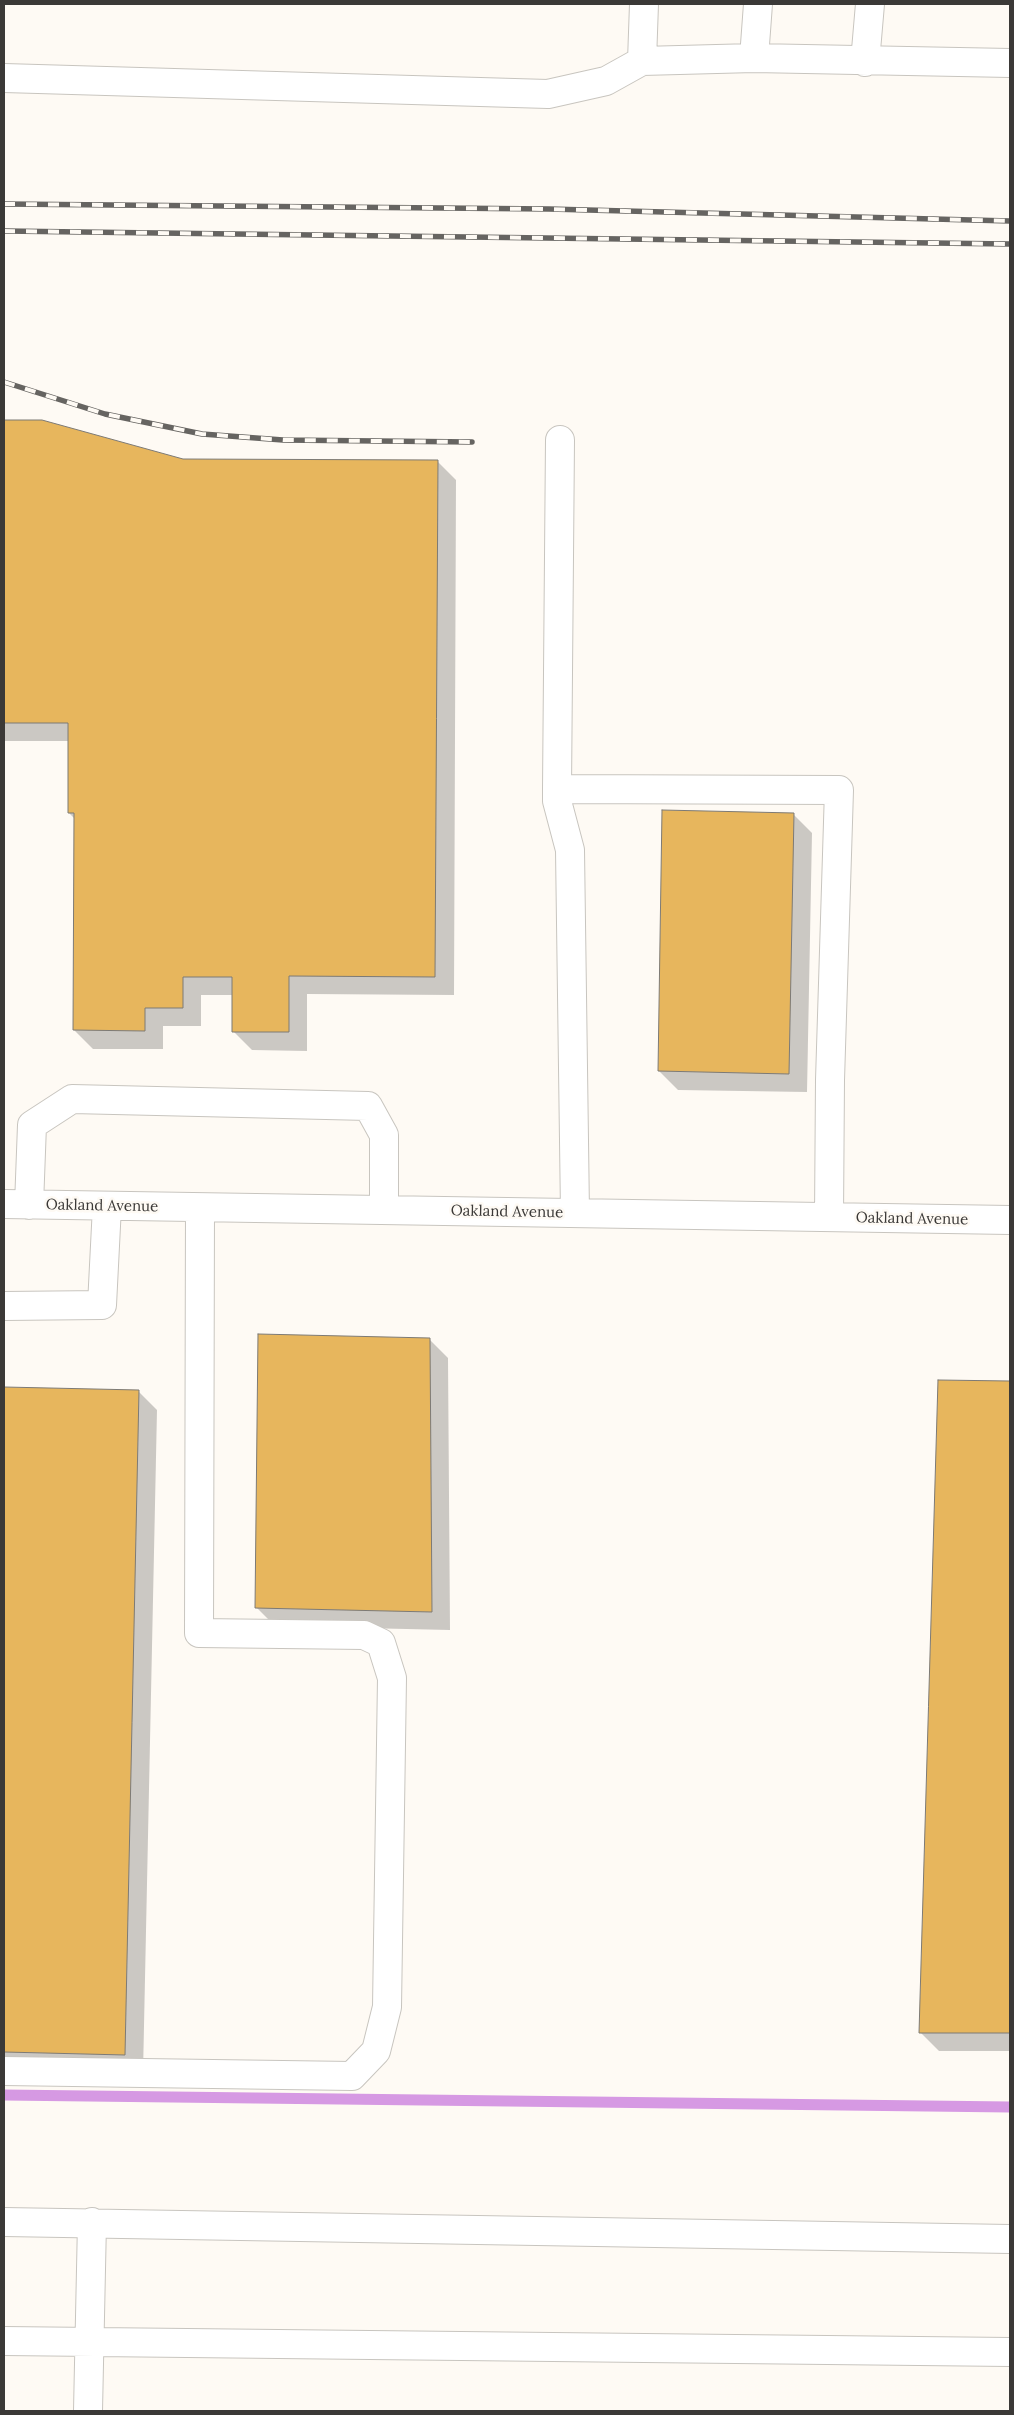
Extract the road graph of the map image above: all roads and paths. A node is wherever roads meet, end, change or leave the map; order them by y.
1 (644, 4) edge
2 (758, 4) edge
3 (870, 4) edge
4 (754, 58) junction
5 (642, 61) junction
6 (865, 62) junction
7 (1010, 63) edge
8 (4, 78) edge
9 (560, 440) dead end
10 (557, 789) junction
11 (16, 1204) edge
12 (107, 1206) junction
13 (200, 1208) junction
14 (384, 1210) junction
15 (575, 1213) junction
16 (828, 1217) junction
17 (1010, 1220) edge
18 (4, 1306) edge
19 (4, 2071) edge
20 (4, 2222) edge
21 (92, 2222) junction
22 (1010, 2239) edge
23 (4, 2341) edge
24 (90, 2342) junction
25 (1010, 2352) edge
26 (88, 2411) edge

1 - 5 street
2 - 4 street
3 - 6 street
4 - 5 street
4 - 6 street
5 - 8 street
6 - 7 street
9 - 10 street
10 - 15 street
10 - 16 street
11 - 12 street, Oakland Avenue
11 - 14 street
12 - 13 street, Oakland Avenue
12 - 18 street
13 - 14 street, Oakland Avenue
13 - 19 street
14 - 15 street, Oakland Avenue
15 - 16 street, Oakland Avenue
16 - 17 street, Oakland Avenue
20 - 21 street
21 - 22 street
21 - 24 street
23 - 24 street
24 - 25 street
24 - 26 street

